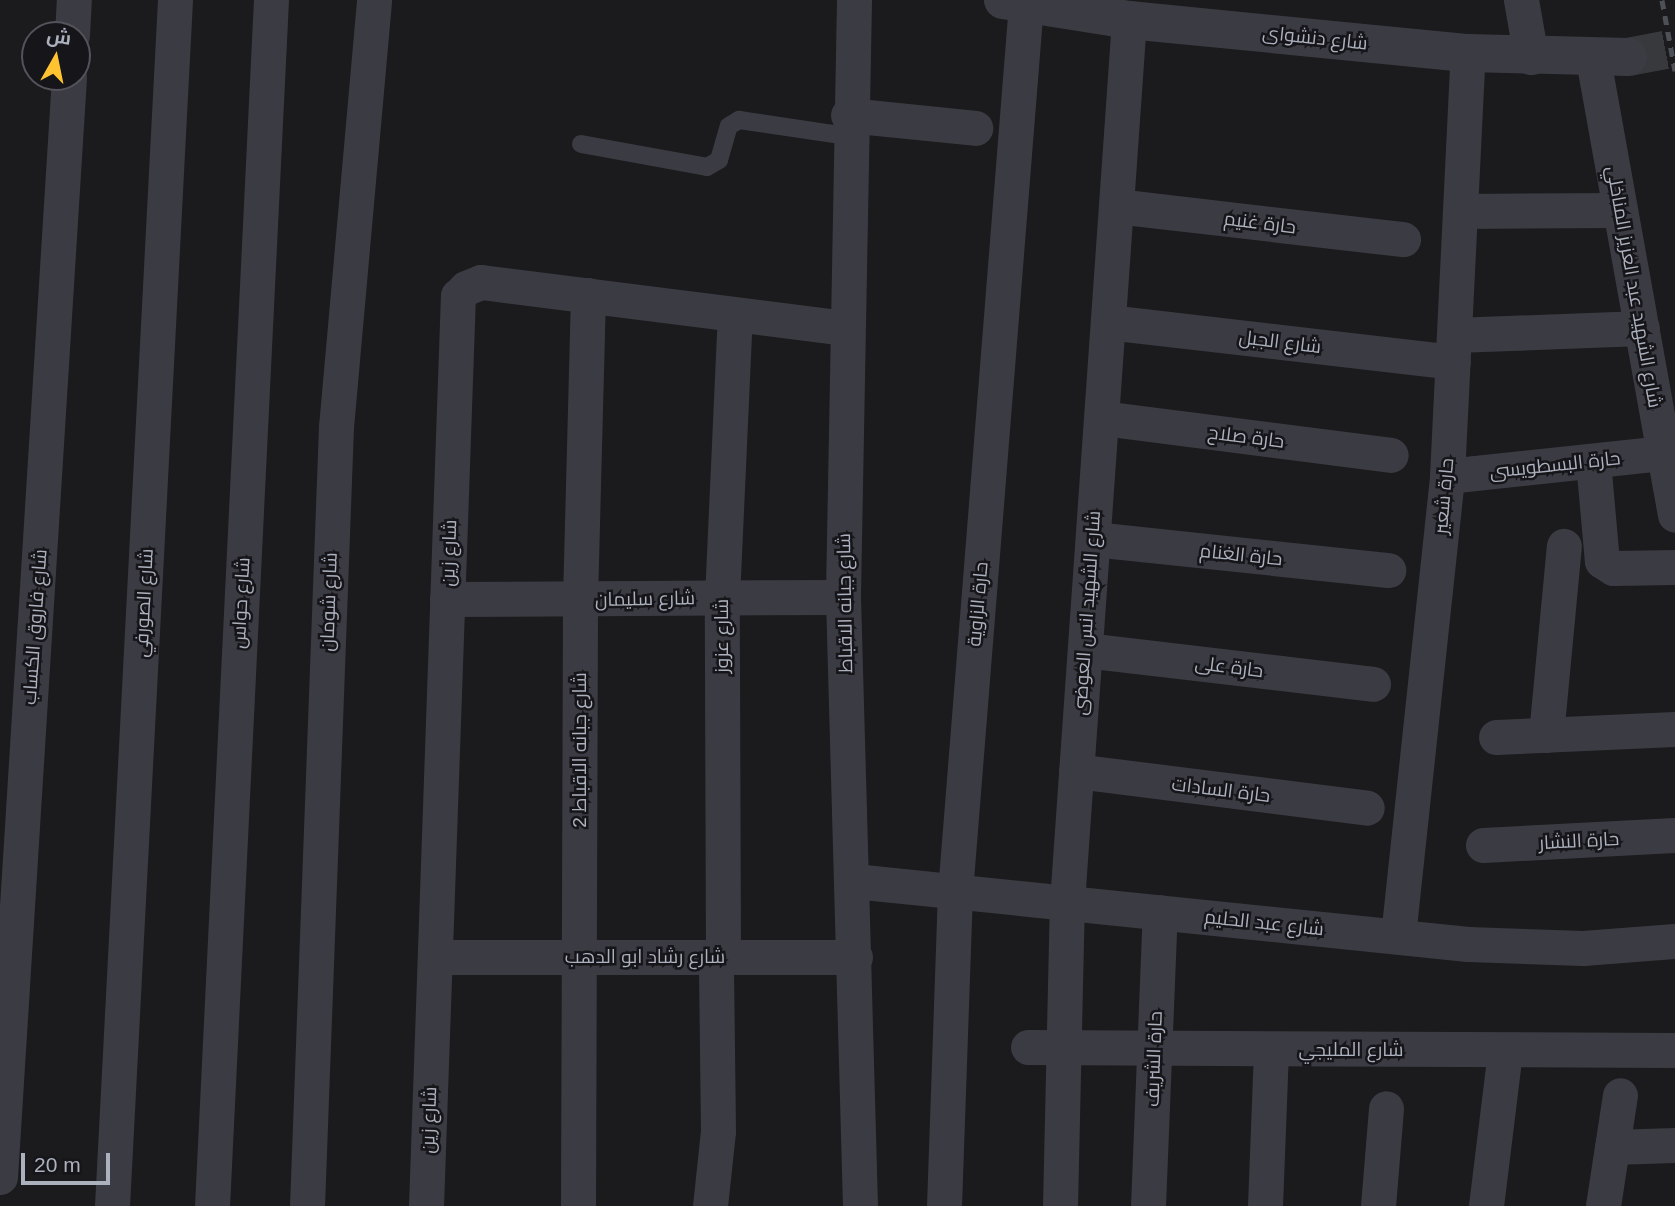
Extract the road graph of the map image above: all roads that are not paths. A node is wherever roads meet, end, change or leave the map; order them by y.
1 (74, 0) edge
2 (175, 0) edge
3 (271, 0) edge
4 (374, 0) edge
5 (854, 0) edge
6 (1521, 0) edge
7 (1014, 2) edge
8 (1108, 12) edge
9 (73, 21) edge
10 (1468, 53) junction
11 (1531, 57) junction
12 (1611, 58) joint
13 (68, 91) edge
14 (848, 126) junction
15 (975, 128) dead end
16 (581, 144) dead end
17 (1116, 206) junction
18 (1619, 210) junction
19 (1460, 211) junction
20 (1403, 239) dead end
21 (588, 295) junction
22 (735, 315) junction
23 (1108, 322) junction
24 (846, 328) junction
25 (1642, 328) junction
26 (1454, 349) junction
27 (1102, 418) junction
28 (1664, 453) junction
29 (1391, 456) dead end
30 (1593, 461) junction
31 (1447, 476) junction
32 (1675, 515) edge
33 (1093, 539) junction
34 (1564, 547) dead end
35 (1675, 567) edge
36 (1388, 570) dead end
37 (844, 597) junction
38 (722, 598) junction
39 (447, 599) junction
40 (580, 600) junction
41 (1085, 650) junction
42 (1373, 684) dead end
43 (1675, 729) edge
44 (1546, 735) junction
45 (1496, 737) dead end
46 (1076, 771) junction
47 (1367, 808) dead end
48 (1675, 835) edge
49 (1483, 845) dead end
50 (854, 881) junction
51 (955, 892) junction
52 (1067, 902) junction
53 (1160, 912) junction
54 (1398, 936) junction
55 (1675, 942) edge
56 (580, 956) junction
57 (435, 957) junction
58 (720, 957) junction
59 (855, 957) junction
60 (1028, 1047) dead end
61 (1064, 1047) junction
62 (1155, 1048) junction
63 (1271, 1049) junction
64 (1675, 1050) edge
65 (1505, 1051) junction
66 (1620, 1095) dead end
67 (1386, 1108) dead end
68 (1675, 1145) edge
69 (1612, 1147) junction
70 (0, 1177) edge
71 (112, 1206) edge
72 (212, 1206) edge
73 (307, 1206) edge
74 (426, 1206) edge
75 (578, 1206) edge
76 (710, 1206) edge
77 (860, 1206) edge
78 (944, 1206) edge
79 (1060, 1206) edge
80 (1148, 1206) edge
81 (1265, 1206) edge
82 (1378, 1206) edge
83 (1486, 1206) edge
84 (1603, 1206) edge

1 - 9 street
2 - 71 street, شارع الصورفي
3 - 72 street, شارع حواس
4 - 73 street, شارع شومان
5 - 14 street, شارع جبانه الاقباط
6 - 11 street
7 - 8 street, شارع دنشواى
7 - 51 street, حارة الزاوية
8 - 10 street, شارع دنشواى
8 - 17 street, شارع الشهيد انس العوضى
10 - 11 street, شارع دنشواى
10 - 19 street, حارة شعير
11 - 12 street, شارع دنشواى
12 - 18 street, شارع الشهيد عبد العزيز المناخلي
13 - 70 street, شارع فاروق الكساب
14 - 15 street
14 - 16 lane
14 - 24 street, شارع جبانه الاقباط
17 - 20 street, حارة غنيم
17 - 23 street, شارع الشهيد انس العوضى
18 - 19 street
18 - 25 street, شارع الشهيد عبد العزيز المناخلي
19 - 26 street, حارة شعير
21 - 22 street, شارع زين
21 - 39 street, شارع زين
21 - 40 street, شارع جبانه الاقباط 2
22 - 24 street, شارع زين
22 - 38 street, شارع عزوز
23 - 26 street, شارع الجبل
23 - 27 street, شارع الشهيد انس العوضى
24 - 37 street, شارع جبانه الاقباط
25 - 26 street, شارع الجبل
25 - 28 street, شارع الشهيد عبد العزيز المناخلي
26 - 31 street, حارة شعير
27 - 29 street, حارة صلاح
27 - 33 street, شارع الشهيد انس العوضى
28 - 30 street, حارة البسطويسى
28 - 32 street, شارع الشهيد عبد العزيز المناخلي
30 - 31 street, حارة البسطويسى
30 - 35 street
31 - 54 street, حارة شعير
33 - 36 street, حارة الغنام
33 - 41 street, شارع الشهيد انس العوضى
34 - 44 street
37 - 38 street, شارع سليمان
37 - 50 street, شارع جبانه الاقباط
38 - 40 street, شارع سليمان
38 - 58 street, شارع عزوز
39 - 40 street, شارع سليمان
39 - 57 street, شارع زين
40 - 56 street, شارع جبانه الاقباط 2
41 - 42 street, حارة على
41 - 46 street, شارع الشهيد انس العوضى
43 - 44 street
44 - 45 street
46 - 47 street, حارة السادات
46 - 52 street, شارع الشهيد انس العوضى
48 - 49 street, حارة النشار
50 - 51 street, شارع عبد الحليم
50 - 59 street, شارع جبانه الاقباط
51 - 52 street, شارع عبد الحليم
51 - 78 street, حارة الزاوية
52 - 53 street, شارع عبد الحليم
52 - 61 street, شارع الشهيد انس العوضى
53 - 54 street, شارع عبد الحليم
53 - 62 street, حارة الشريف
54 - 55 street, شارع عبد الحليم
56 - 57 street, شارع رشاد ابو الدهب
56 - 58 street, شارع رشاد ابو الدهب
56 - 75 street, شارع جبانه الاقباط 2
57 - 74 street, شارع زين
58 - 59 street, شارع رشاد ابو الدهب
58 - 76 street, شارع عزوز
59 - 77 street, شارع جبانه الاقباط
60 - 61 street, شارع المليجي
61 - 62 street, شارع المليجي
61 - 79 street, شارع الشهيد انس العوضى
62 - 63 street, شارع المليجي
62 - 80 street, حارة الشريف
63 - 65 street, شارع المليجي
63 - 81 street
64 - 65 street, شارع المليجي
65 - 83 street
66 - 69 street
67 - 82 street
68 - 69 street
69 - 84 street

